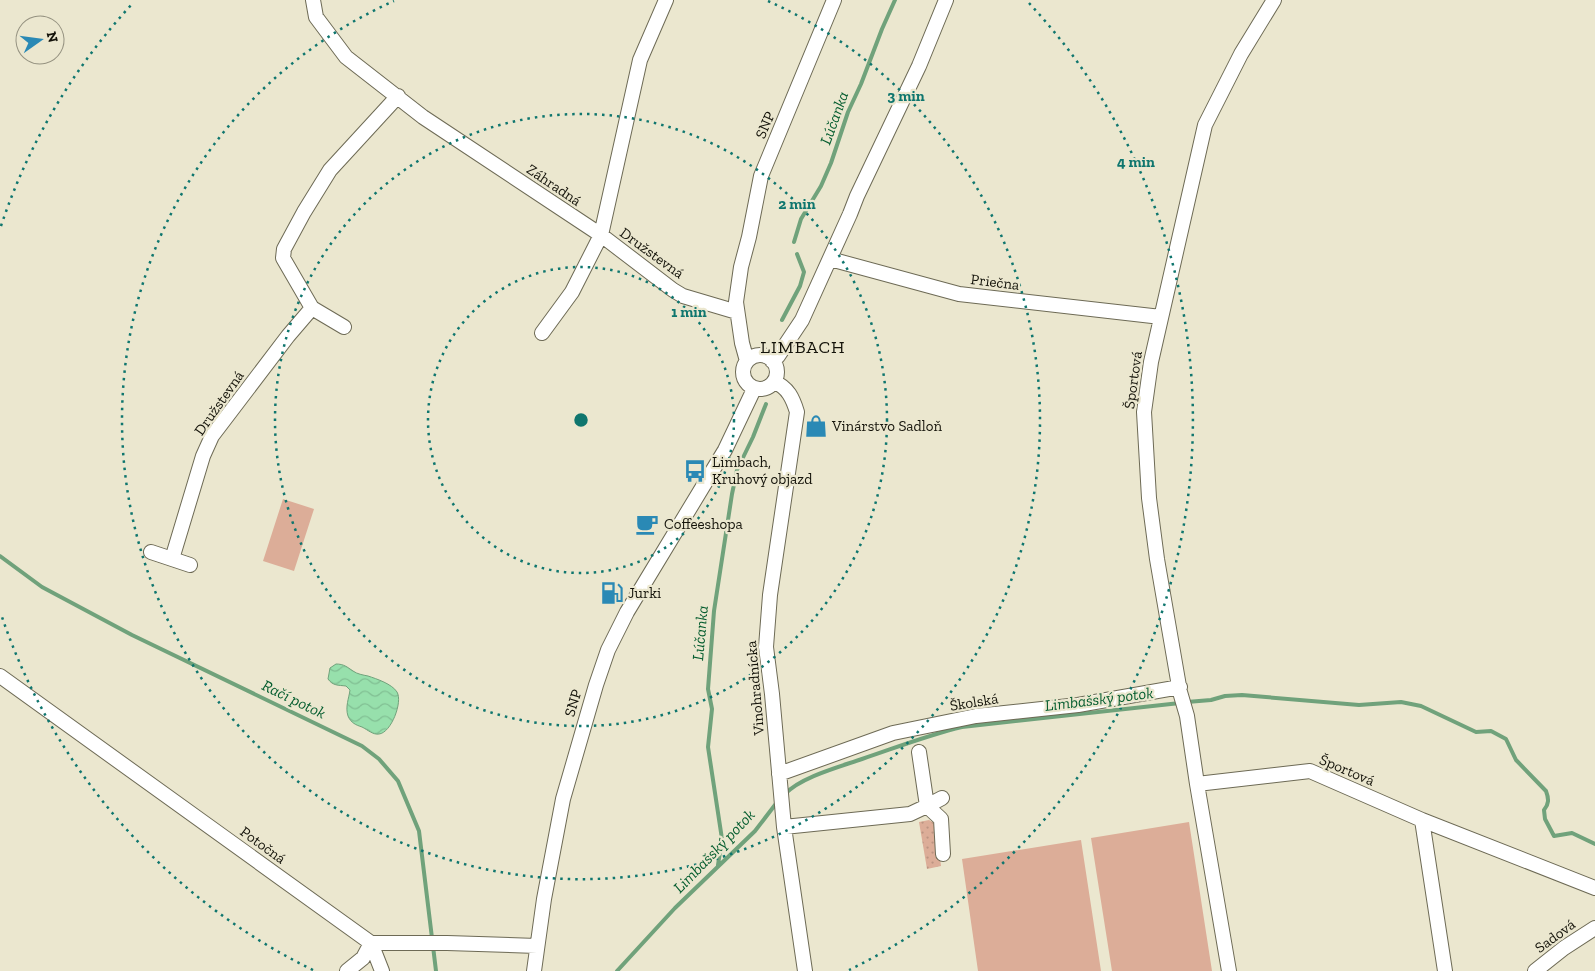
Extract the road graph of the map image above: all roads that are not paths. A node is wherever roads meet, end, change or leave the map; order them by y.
1 (313, 0) edge
2 (666, 0) edge
3 (834, 0) edge
4 (946, 0) edge
5 (1274, 0) edge
6 (398, 96) junction
7 (600, 235) junction
8 (830, 259) junction
9 (312, 308) junction
10 (737, 312) junction
11 (1161, 318) junction
12 (344, 327) dead end
13 (542, 333) dead end
14 (747, 360) junction
15 (772, 360) junction
16 (774, 382) junction
17 (754, 389) junction
18 (152, 552) dead end
19 (172, 559) junction
20 (190, 565) dead end
21 (0, 676) edge
22 (1180, 689) junction
23 (919, 752) dead end
24 (780, 781) junction
25 (1197, 784) junction
26 (942, 798) dead end
27 (927, 806) junction
28 (1422, 820) junction
29 (784, 827) junction
30 (943, 854) dead end
31 (1595, 888) edge
32 (1595, 928) edge
33 (371, 943) junction
34 (537, 946) junction
35 (347, 971) edge
36 (382, 971) edge
37 (534, 971) edge
38 (805, 971) edge
39 (1229, 971) edge
40 (1445, 971) edge
41 (1535, 971) edge

1 - 6 street, Záhradná
2 - 7 street
3 - 10 street, SNP
4 - 8 street
5 - 11 street, Športová
6 - 7 street, Záhradná
6 - 9 street
7 - 10 street, Družstevná
7 - 13 street, Družstevná
8 - 11 street, Priečna
8 - 15 street
9 - 12 street
9 - 19 street, Družstevná
10 - 14 street, SNP
11 - 22 street, Športová
14 - 15 street
14 - 17 street
15 - 16 street
16 - 17 street
16 - 24 street, Vinohradnícka
17 - 34 street, SNP
18 - 19 street
19 - 20 street
21 - 33 street, Potočná
22 - 24 street, Školská
22 - 25 street, Športová
23 - 27 street
24 - 29 street, Vinohradnícka
25 - 28 street, Športová
25 - 39 street, Športová
26 - 27 street
27 - 29 street
27 - 30 street
28 - 31 street, Športová
28 - 40 street
29 - 38 street, Vinohradnícka
32 - 41 street, Sadová
33 - 34 street
33 - 35 street
33 - 36 street
34 - 37 street, SNP

